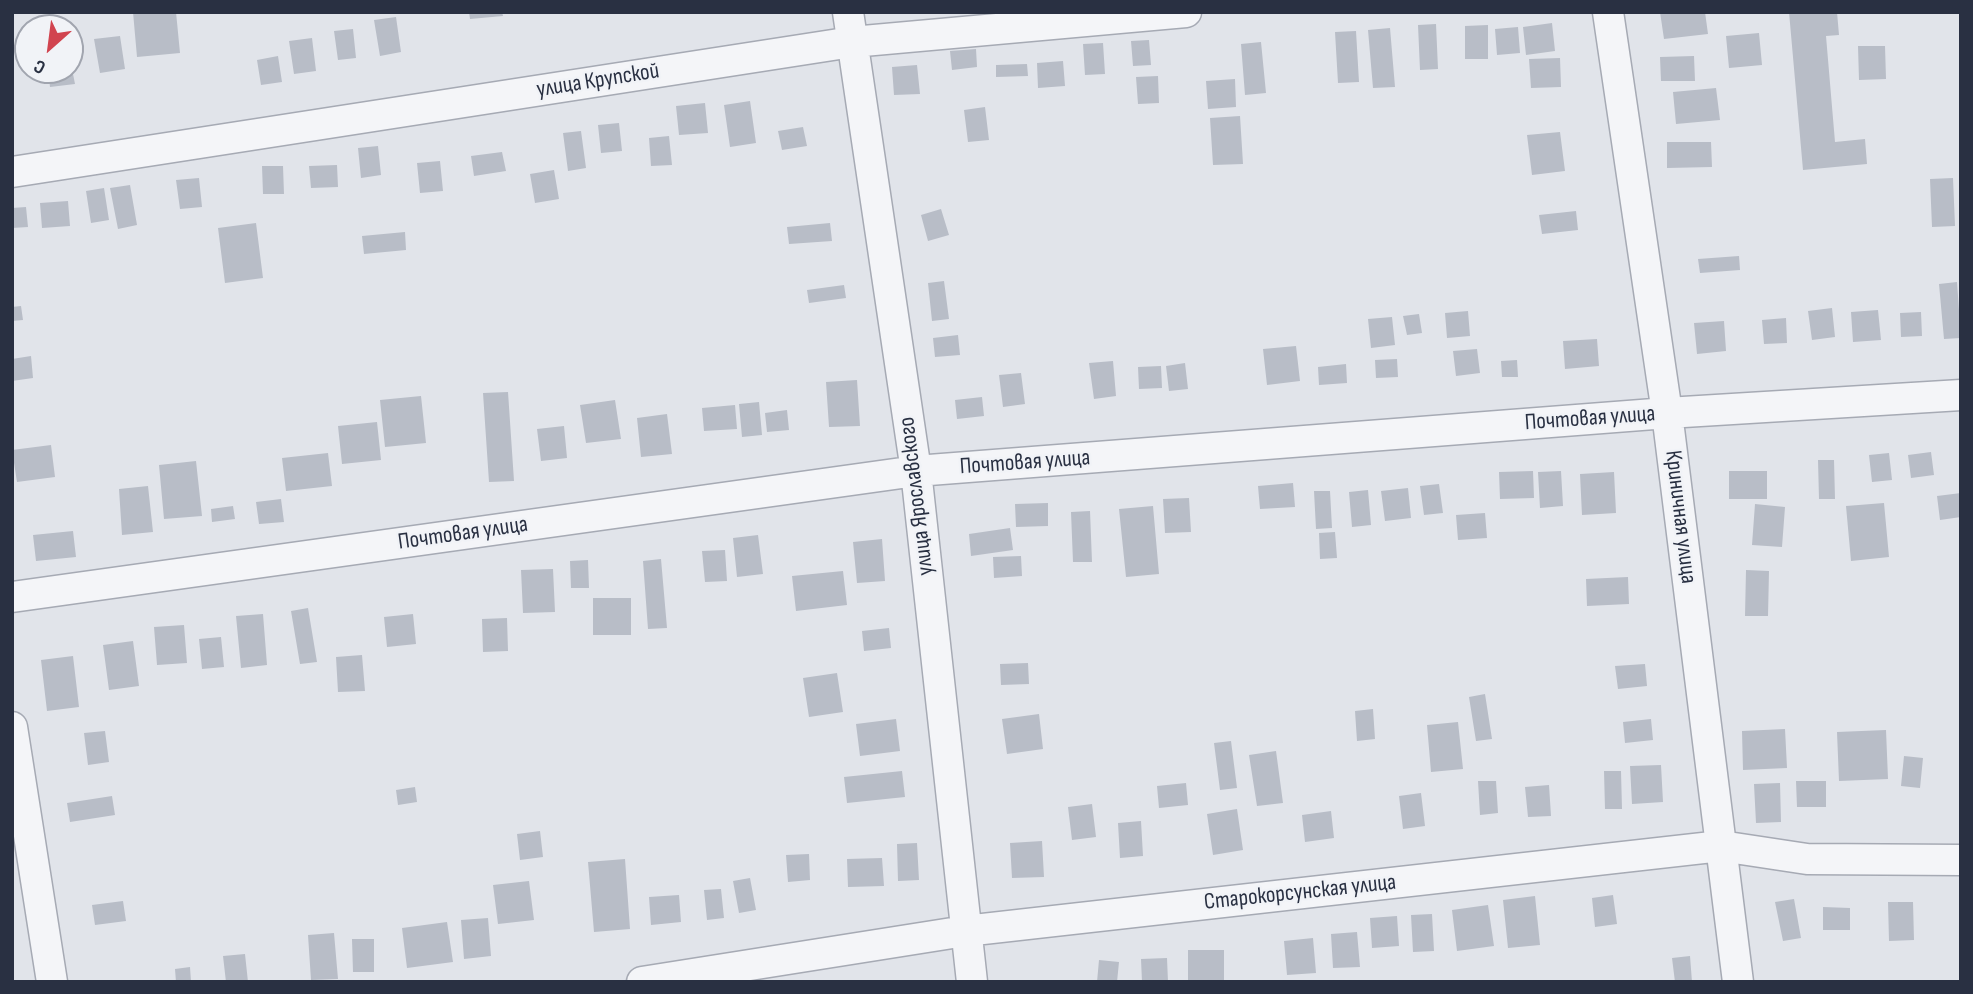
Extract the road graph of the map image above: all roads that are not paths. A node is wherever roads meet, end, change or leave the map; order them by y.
1 (848, 12) edge
2 (1186, 12) edge
3 (1608, 12) edge
4 (852, 41) junction
5 (12, 172) edge
6 (1961, 395) edge
7 (1667, 412) junction
8 (916, 471) junction
9 (12, 597) edge
10 (12, 727) edge
11 (1721, 846) junction
12 (1961, 860) edge
13 (965, 931) junction
14 (52, 982) edge
15 (642, 982) edge
16 (972, 982) edge
17 (1738, 982) edge

1 - 4 street, улица Ярославского
2 - 4 street, улица Крупской
3 - 7 street, Криничная улица
4 - 5 street, улица Крупской
4 - 8 street, улица Ярославского
6 - 7 street, Почтовая улица
7 - 8 street, Почтовая улица
7 - 11 street, Криничная улица
8 - 9 street, Почтовая улица
8 - 13 street, улица Ярославского
10 - 14 street
11 - 12 street, Старокорсунская улица
11 - 13 street, Старокорсунская улица
11 - 17 street, Криничная улица
13 - 15 street, Старокорсунская улица
13 - 16 street, улица Ярославского

